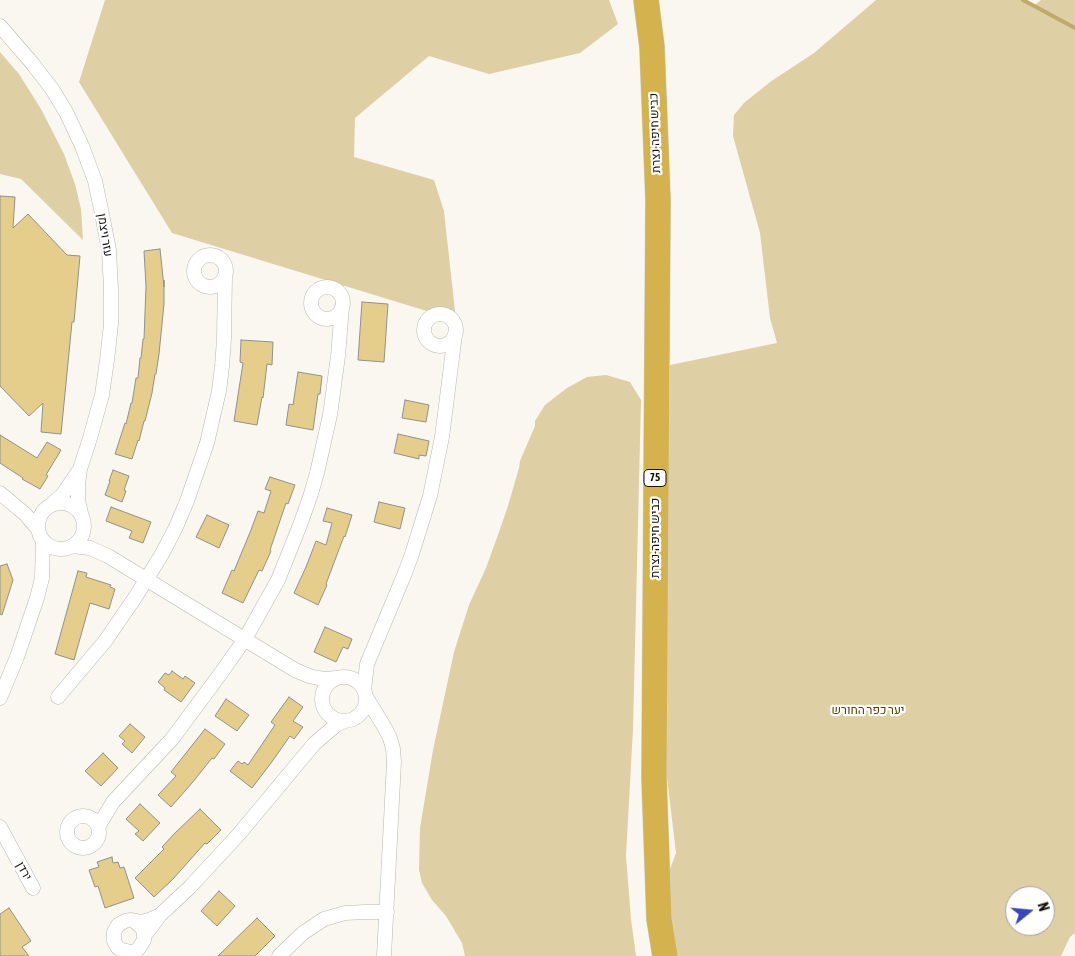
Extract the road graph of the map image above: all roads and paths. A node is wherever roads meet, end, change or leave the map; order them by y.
1 (646, 0) edge
2 (0, 26) edge
3 (225, 275) junction
4 (212, 287) junction
5 (224, 303) junction
6 (342, 307) junction
7 (324, 319) junction
8 (455, 334) junction
9 (437, 346) junction
10 (338, 349) junction
11 (451, 374) junction
12 (80, 469) junction
13 (0, 493) edge
14 (12, 503) junction
15 (49, 506) junction
16 (80, 513) junction
17 (84, 528) junction
18 (40, 534) junction
19 (67, 548) junction
20 (108, 556) junction
21 (42, 578) junction
22 (147, 580) junction
23 (377, 637) junction
24 (245, 639) junction
25 (295, 670) junction
26 (340, 677) junction
27 (365, 693) junction
28 (58, 697) dead end
29 (0, 698) edge
30 (323, 704) junction
31 (349, 720) junction
32 (391, 743) junction
33 (312, 746) junction
34 (113, 802) junction
35 (84, 816) junction
36 (98, 826) junction
37 (0, 827) edge
38 (33, 888) dead end
39 (386, 912) junction
40 (160, 915) junction
41 (134, 921) junction
42 (144, 935) junction
43 (278, 956) edge
44 (384, 956) edge
45 (665, 956) edge

1 - 45 highway, כביש חיפה-נצרת / 75
2 - 12 street, עזר ויצמן
3 - 4 street
3 - 4 street
3 - 5 street
4 - 5 street
5 - 22 street
6 - 7 street
6 - 7 street
6 - 10 street
7 - 10 street
8 - 9 street
8 - 9 street
8 - 11 street
9 - 11 street
10 - 24 street
11 - 23 street
12 - 15 street
12 - 16 street
13 - 14 street
14 - 15 street
14 - 18 street
15 - 16 street
15 - 18 street
16 - 17 street
17 - 19 street
17 - 20 street
18 - 19 street
18 - 21 street
19 - 20 street
19 - 21 street
20 - 22 street
21 - 29 street
22 - 24 street
22 - 28 street
23 - 26 street
23 - 27 street
24 - 25 street
24 - 34 street
25 - 26 street
25 - 30 street
26 - 27 street
26 - 30 street
27 - 31 street
27 - 32 street
30 - 31 street
30 - 33 street
31 - 32 street
31 - 33 street
32 - 39 street
33 - 40 street
34 - 35 street
34 - 36 street
35 - 36 street
35 - 36 street
37 - 38 street, ירדן
39 - 43 street
39 - 44 street
40 - 41 street
40 - 42 street
41 - 42 street
41 - 42 street

